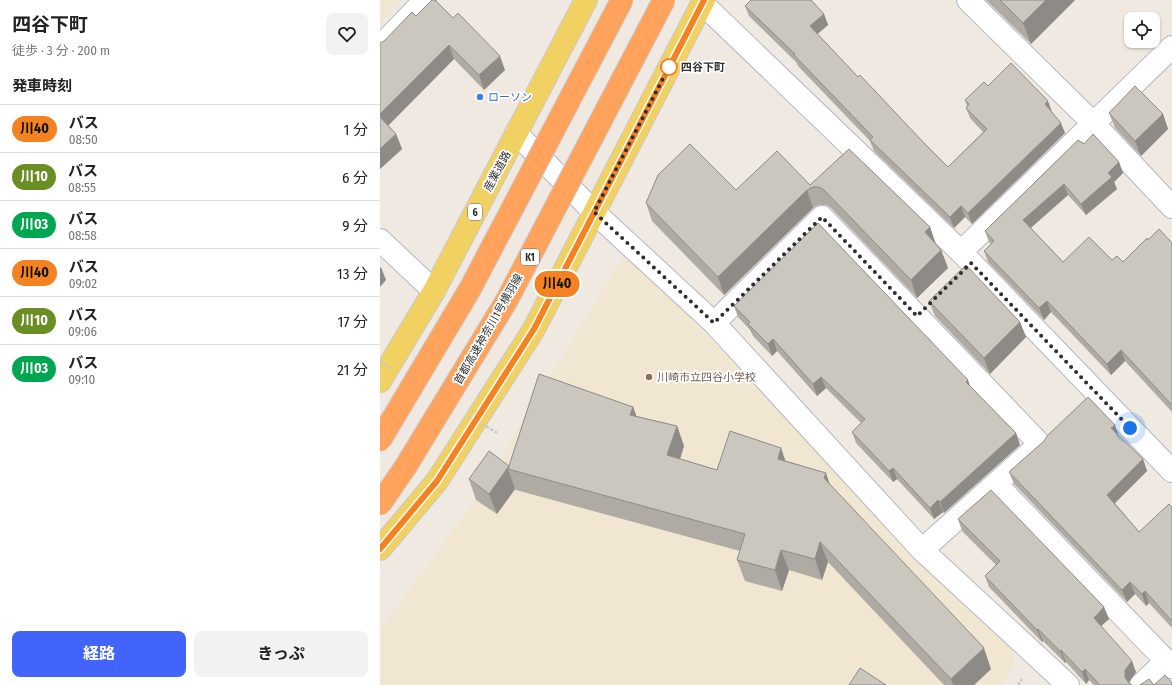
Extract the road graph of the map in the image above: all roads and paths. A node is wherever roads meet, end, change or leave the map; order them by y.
1 (425, 0) edge
2 (586, 0) edge
3 (622, 0) edge
4 (664, 0) edge
5 (968, 0) edge
6 (703, 1) edge
7 (380, 47) edge
8 (1172, 48) edge
9 (1094, 124) junction
10 (516, 133) junction
11 (1172, 207) edge
12 (594, 212) junction
13 (380, 240) edge
14 (966, 257) junction
15 (955, 279) edge
16 (434, 291) junction
17 (934, 300) edge
18 (917, 316) junction
19 (714, 323) junction
20 (380, 381) edge
21 (380, 440) edge
22 (1172, 471) edge
23 (996, 484) junction
24 (380, 504) edge
25 (380, 549) edge
26 (922, 550) junction
27 (1169, 664) edge
28 (1068, 685) edge
29 (1141, 685) edge

1 - 7 street
2 - 10 main road, 産業道路 / 6
3 - 21 highway, bridge
4 - 24 highway, 首都高速神奈川1号横羽線 / K1, bridge
5 - 9 street
6 - 12 main road
6 - 14 street
8 - 9 street
9 - 11 street
9 - 14 street
10 - 12 street
10 - 16 main road, 産業道路 / 6
12 - 19 street
12 - 25 main road
13 - 16 street
14 - 15 street
14 - 22 street
16 - 20 main road, 産業道路 / 6
17 - 18 street
18 - 19 street
18 - 23 street
19 - 26 street
23 - 26 street
23 - 27 street
26 - 28 street
27 - 29 street

